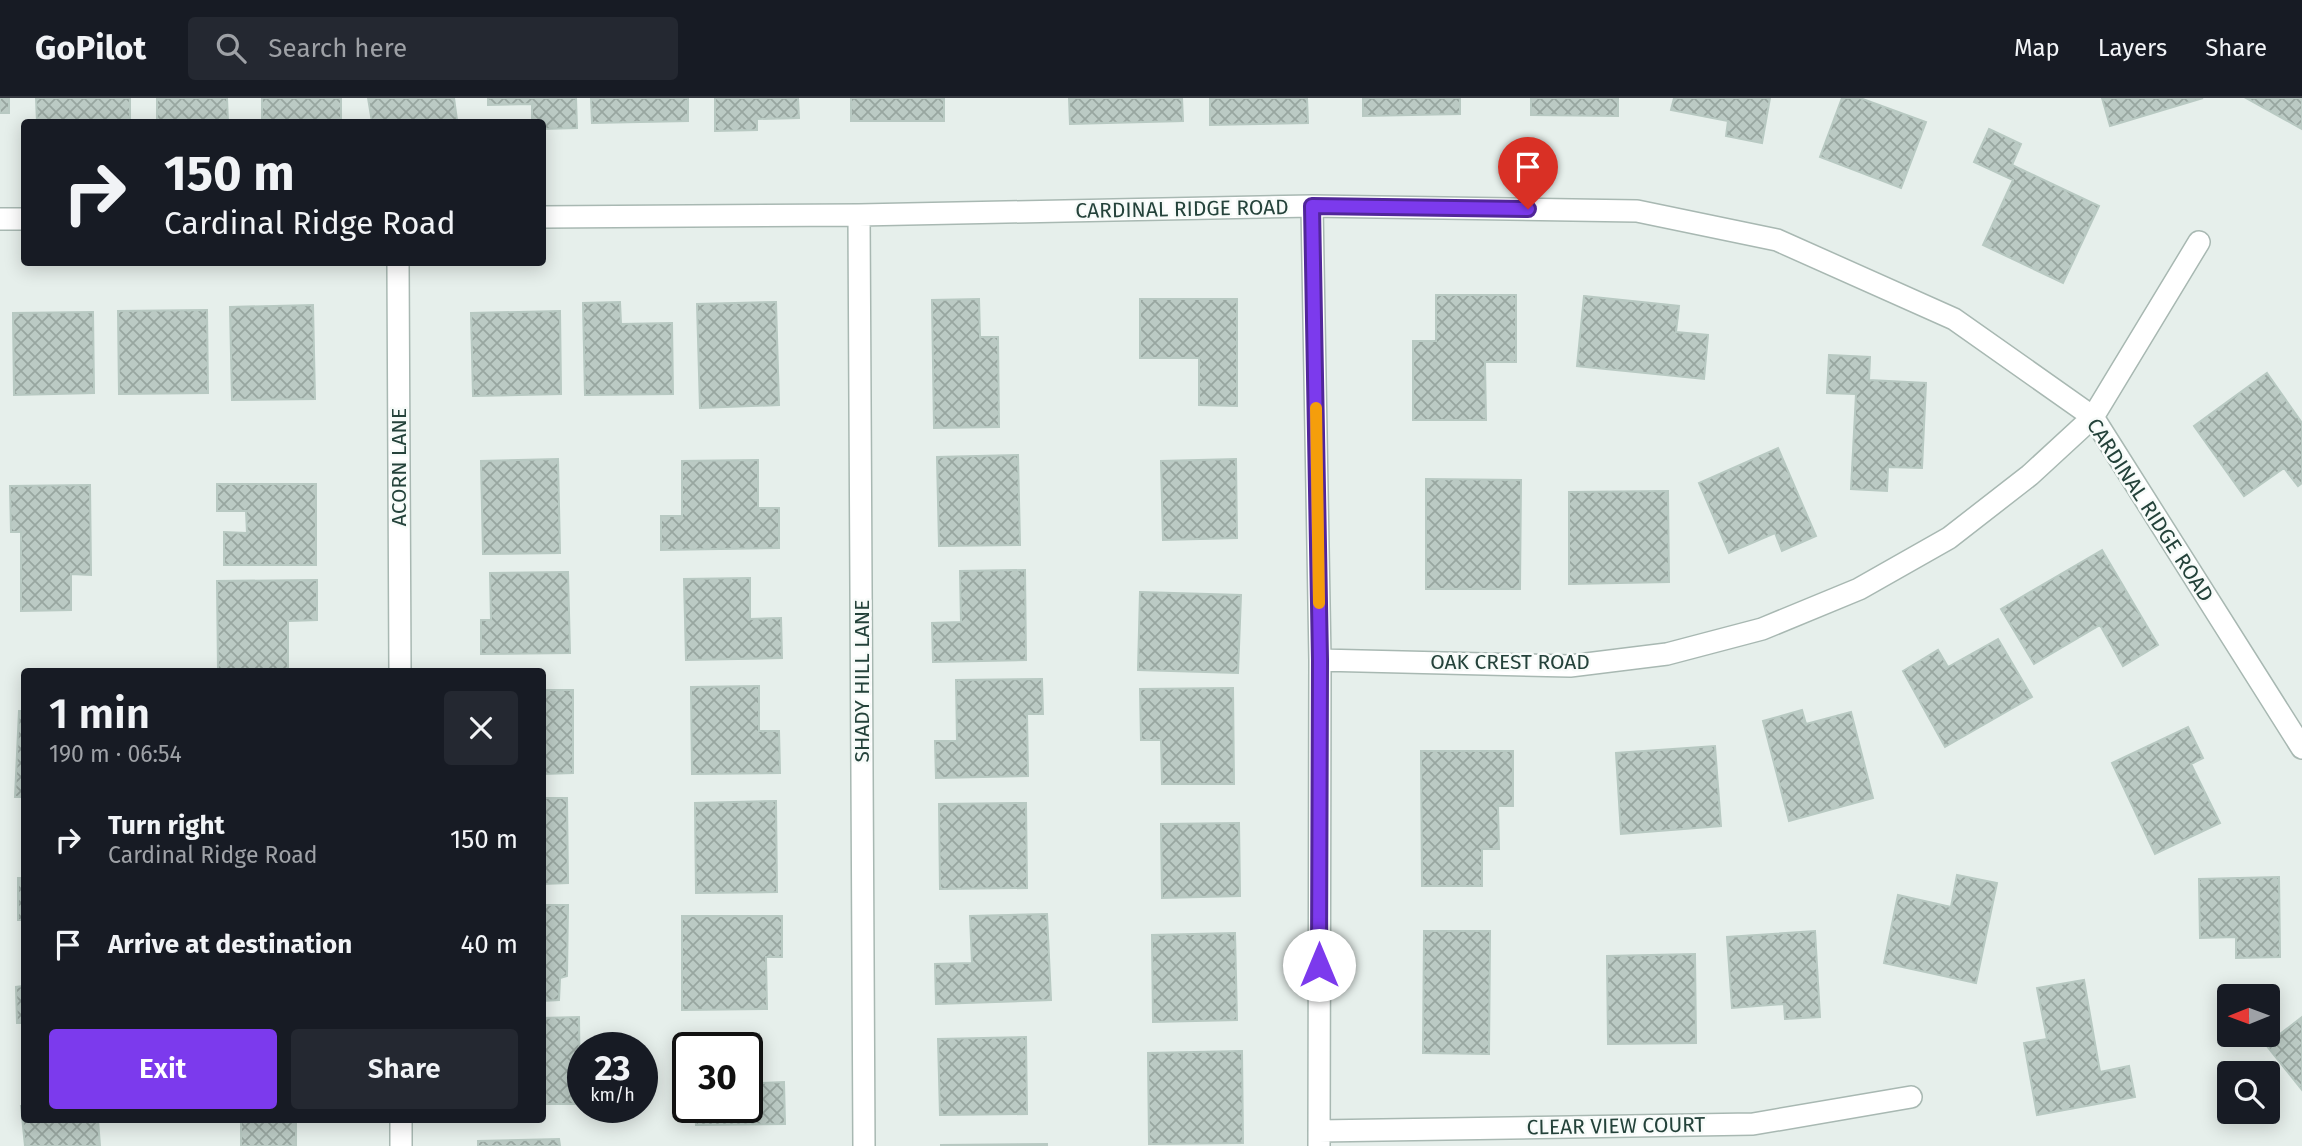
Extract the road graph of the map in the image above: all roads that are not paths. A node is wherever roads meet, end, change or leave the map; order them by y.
1 (1312, 206) junction
2 (859, 215) junction
3 (546, 217) edge
4 (0, 219) edge
5 (21, 219) edge
6 (2199, 242) dead end
7 (398, 266) edge
8 (2093, 417) junction
9 (1320, 660) junction
10 (400, 668) edge
11 (2302, 748) edge
12 (1911, 1097) dead end
13 (401, 1123) edge
14 (1319, 1138) edge
15 (401, 1146) edge
16 (864, 1146) edge

1 - 2 street, CARDINAL RIDGE ROAD
1 - 8 street, CARDINAL RIDGE ROAD
1 - 9 street
2 - 3 street, CARDINAL RIDGE ROAD
2 - 16 street, SHADY HILL LANE
4 - 5 street
6 - 8 street, OAK CREST ROAD
7 - 10 street, ACORN LANE
8 - 9 street, OAK CREST ROAD
8 - 11 street, CARDINAL RIDGE ROAD
9 - 14 street
12 - 14 street, CLEAR VIEW COURT
13 - 15 street

